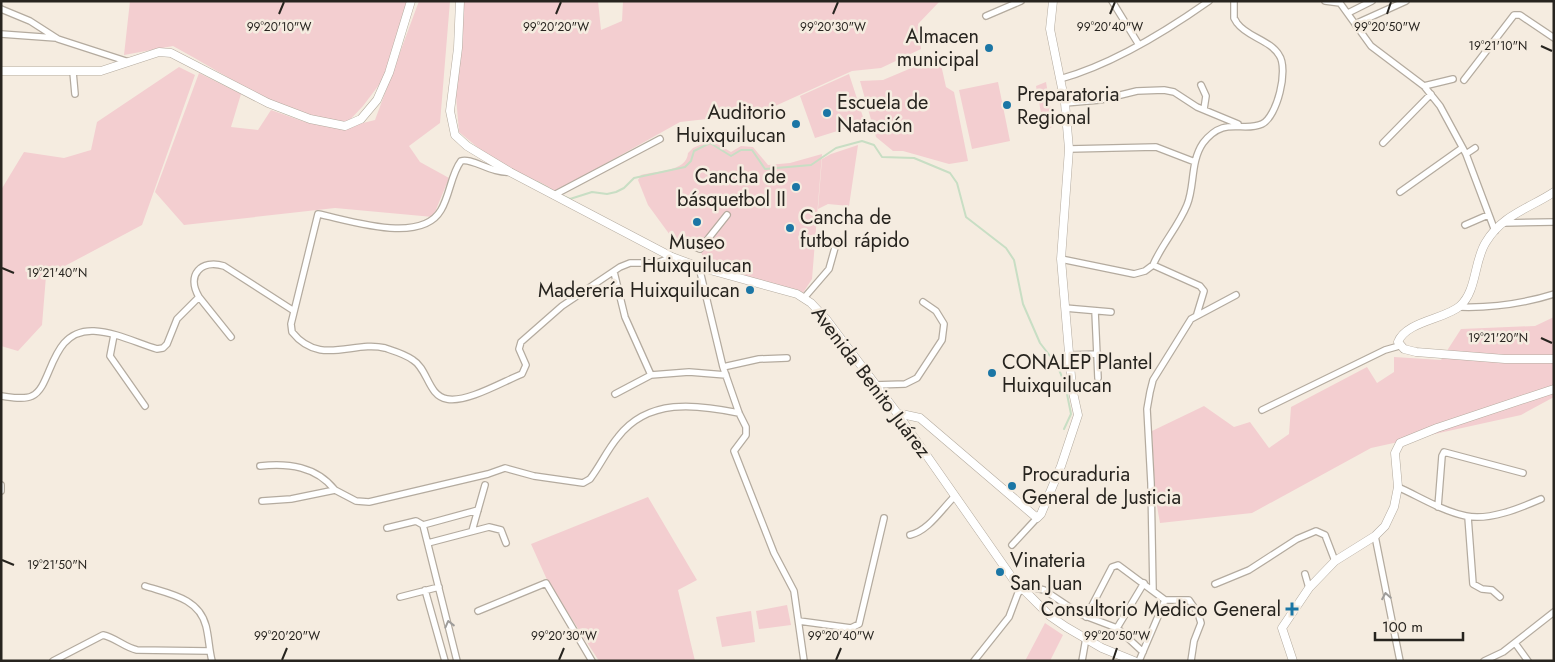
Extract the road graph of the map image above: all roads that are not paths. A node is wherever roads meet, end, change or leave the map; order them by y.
1 (411, 1) edge
2 (460, 1) edge
3 (1021, 1) edge
4 (1053, 1) edge
5 (1112, 1) edge
6 (1209, 1) edge
7 (1234, 1) edge
8 (1325, 1) edge
9 (1372, 1) edge
10 (1406, 1) edge
11 (1341, 2) edge
12 (1, 9) edge
13 (1348, 13) junction
14 (986, 16) dead end
15 (1355, 24) junction
16 (1, 34) edge
17 (1554, 38) edge
18 (58, 39) junction
19 (1139, 45) junction
20 (129, 62) junction
21 (1, 71) edge
22 (73, 72) junction
23 (1060, 79) junction
24 (1453, 79) dead end
25 (1464, 80) dead end
26 (1201, 85) dead end
27 (1424, 86) junction
28 (75, 94) dead end
29 (1431, 94) junction
30 (1064, 103) junction
31 (1204, 109) junction
32 (1242, 125) junction
33 (660, 139) dead end
34 (1383, 143) dead end
35 (1462, 148) junction
36 (1475, 148) dead end
37 (1069, 149) junction
38 (1466, 154) junction
39 (1195, 162) junction
40 (510, 172) junction
41 (1400, 192) dead end
42 (1554, 192) edge
43 (557, 193) junction
44 (727, 215) dead end
45 (1488, 215) junction
46 (1554, 222) edge
47 (1503, 223) junction
48 (1465, 225) dead end
49 (1495, 230) junction
50 (683, 242) dead end
51 (836, 244) dead end
52 (672, 257) junction
53 (1061, 259) junction
54 (1153, 265) junction
55 (699, 267) junction
56 (614, 272) junction
57 (1554, 294) edge
58 (1236, 295) dead end
59 (198, 297) junction
60 (804, 298) junction
61 (923, 302) dead end
62 (1460, 307) junction
63 (1065, 308) junction
64 (294, 311) junction
65 (1095, 311) junction
66 (1111, 312) dead end
67 (1197, 314) junction
68 (114, 336) junction
69 (231, 337) dead end
70 (1399, 346) junction
71 (1098, 354) junction
72 (1070, 355) junction
73 (788, 358) dead end
74 (1554, 359) edge
75 (723, 367) junction
76 (651, 375) junction
77 (726, 375) junction
78 (1098, 378) dead end
79 (874, 385) junction
80 (1554, 388) edge
81 (615, 394) dead end
82 (1, 396) edge
83 (145, 406) dead end
84 (1262, 410) dead end
85 (897, 413) junction
86 (739, 414) junction
87 (260, 466) dead end
88 (1523, 473) dead end
89 (1, 485) edge
90 (484, 485) dead end
91 (1398, 487) junction
92 (335, 490) junction
93 (1, 491) edge
94 (954, 497) junction
95 (1541, 499) dead end
96 (262, 501) dead end
97 (1438, 507) junction
98 (478, 510) junction
99 (1468, 517) junction
100 (884, 518) dead end
101 (1037, 518) junction
102 (423, 524) junction
103 (387, 528) dead end
104 (472, 531) junction
105 (910, 534) dead end
106 (1375, 536) junction
107 (428, 543) junction
108 (506, 543) dead end
109 (1012, 545) dead end
110 (1335, 561) junction
111 (1305, 574) dead end
112 (1144, 583) junction
113 (1215, 584) dead end
114 (145, 586) dead end
115 (439, 587) junction
116 (1022, 588) junction
117 (1310, 588) junction
118 (425, 590) junction
119 (1153, 590) junction
120 (400, 597) dead end
121 (1500, 597) dead end
122 (1166, 600) junction
123 (478, 611) dead end
124 (1554, 612) edge
125 (1086, 617) junction
126 (799, 622) junction
127 (1117, 628) junction
128 (1086, 638) junction
129 (1514, 644) junction
130 (209, 651) junction
131 (1143, 652) junction
132 (53, 661) edge
133 (212, 661) edge
134 (445, 661) edge
135 (457, 661) edge
136 (592, 661) edge
137 (804, 661) edge
138 (974, 661) edge
139 (1082, 661) edge
140 (1134, 661) edge
141 (1139, 661) edge
142 (1191, 661) edge
143 (1293, 661) edge
144 (1400, 661) edge
145 (1484, 661) edge
146 (1528, 661) edge

1 - 20 main road
2 - 40 main road, Avenida Benito Juárez
3 - 14 street
4 - 23 main road
5 - 19 street
6 - 19 street
7 - 32 street
8 - 11 street
9 - 13 street
10 - 15 street
11 - 13 street
12 - 18 street
13 - 15 street
15 - 27 street
16 - 18 street
17 - 25 street
18 - 20 street
19 - 23 street
20 - 22 main road
21 - 22 main road
22 - 28 street
23 - 30 main road
24 - 27 street
26 - 31 street
27 - 29 street
29 - 34 street
29 - 35 street
30 - 31 street
30 - 37 main road
31 - 32 street
32 - 39 street
33 - 43 street
35 - 38 street
35 - 41 street
36 - 38 street
37 - 39 street
37 - 53 main road
38 - 45 street
39 - 54 street
40 - 43 main road, Avenida Benito Juárez
40 - 64 street
42 - 47 main road
43 - 52 main road, Avenida Benito Juárez
44 - 50 street
45 - 48 street
45 - 49 street
46 - 47 street
47 - 49 main road
49 - 62 main road
51 - 60 street
52 - 55 main road, Avenida Benito Juárez
52 - 56 street
53 - 54 street
53 - 63 main road
54 - 67 street
55 - 60 main road, Avenida Benito Juárez
55 - 75 street
56 - 64 street
56 - 76 street
57 - 62 street
58 - 67 street
59 - 64 street
59 - 68 street
59 - 69 street
60 - 79 main road, Avenida Benito Juárez
61 - 79 street
62 - 70 main road
63 - 65 street
63 - 72 main road
65 - 66 street
65 - 71 street
67 - 119 street
68 - 82 street
68 - 83 street
70 - 74 main road
70 - 84 street
71 - 72 street
71 - 78 street
72 - 101 main road
73 - 75 street
75 - 77 street
76 - 77 street
76 - 81 street
77 - 86 street
79 - 85 main road, Avenida Benito Juárez
80 - 91 main road
85 - 94 main road, Avenida Benito Juárez
85 - 101 main road
86 - 92 street
86 - 126 street
87 - 92 street
88 - 97 street
89 - 93 street
90 - 98 street
91 - 97 street
91 - 106 main road
92 - 96 street
94 - 105 street
94 - 116 main road, Avenida Benito Juárez
95 - 99 street
97 - 99 street
98 - 102 street
98 - 104 street
99 - 121 street
100 - 126 street
101 - 109 street
102 - 103 street
102 - 107 street
104 - 107 street
104 - 108 street
106 - 110 main road
144 -> 106 street
107 - 115 street
110 - 113 street
110 - 117 main road
111 - 117 street
112 - 119 street
112 - 125 street
112 - 127 street
114 - 130 street
115 - 118 street
135 -> 115 street
116 - 125 street
116 - 128 main road, Avenida Benito Juárez
116 - 138 street
117 - 143 main road
118 - 120 street
118 - 134 street
119 - 122 street
122 - 131 street
122 - 142 street
123 - 136 street
124 - 129 street
125 - 127 street
126 - 137 street
127 - 131 street
128 - 139 street
128 - 140 main road, Avenida Benito Juárez
129 - 145 street
129 - 146 street
130 - 132 street
130 - 133 street
131 - 141 street

